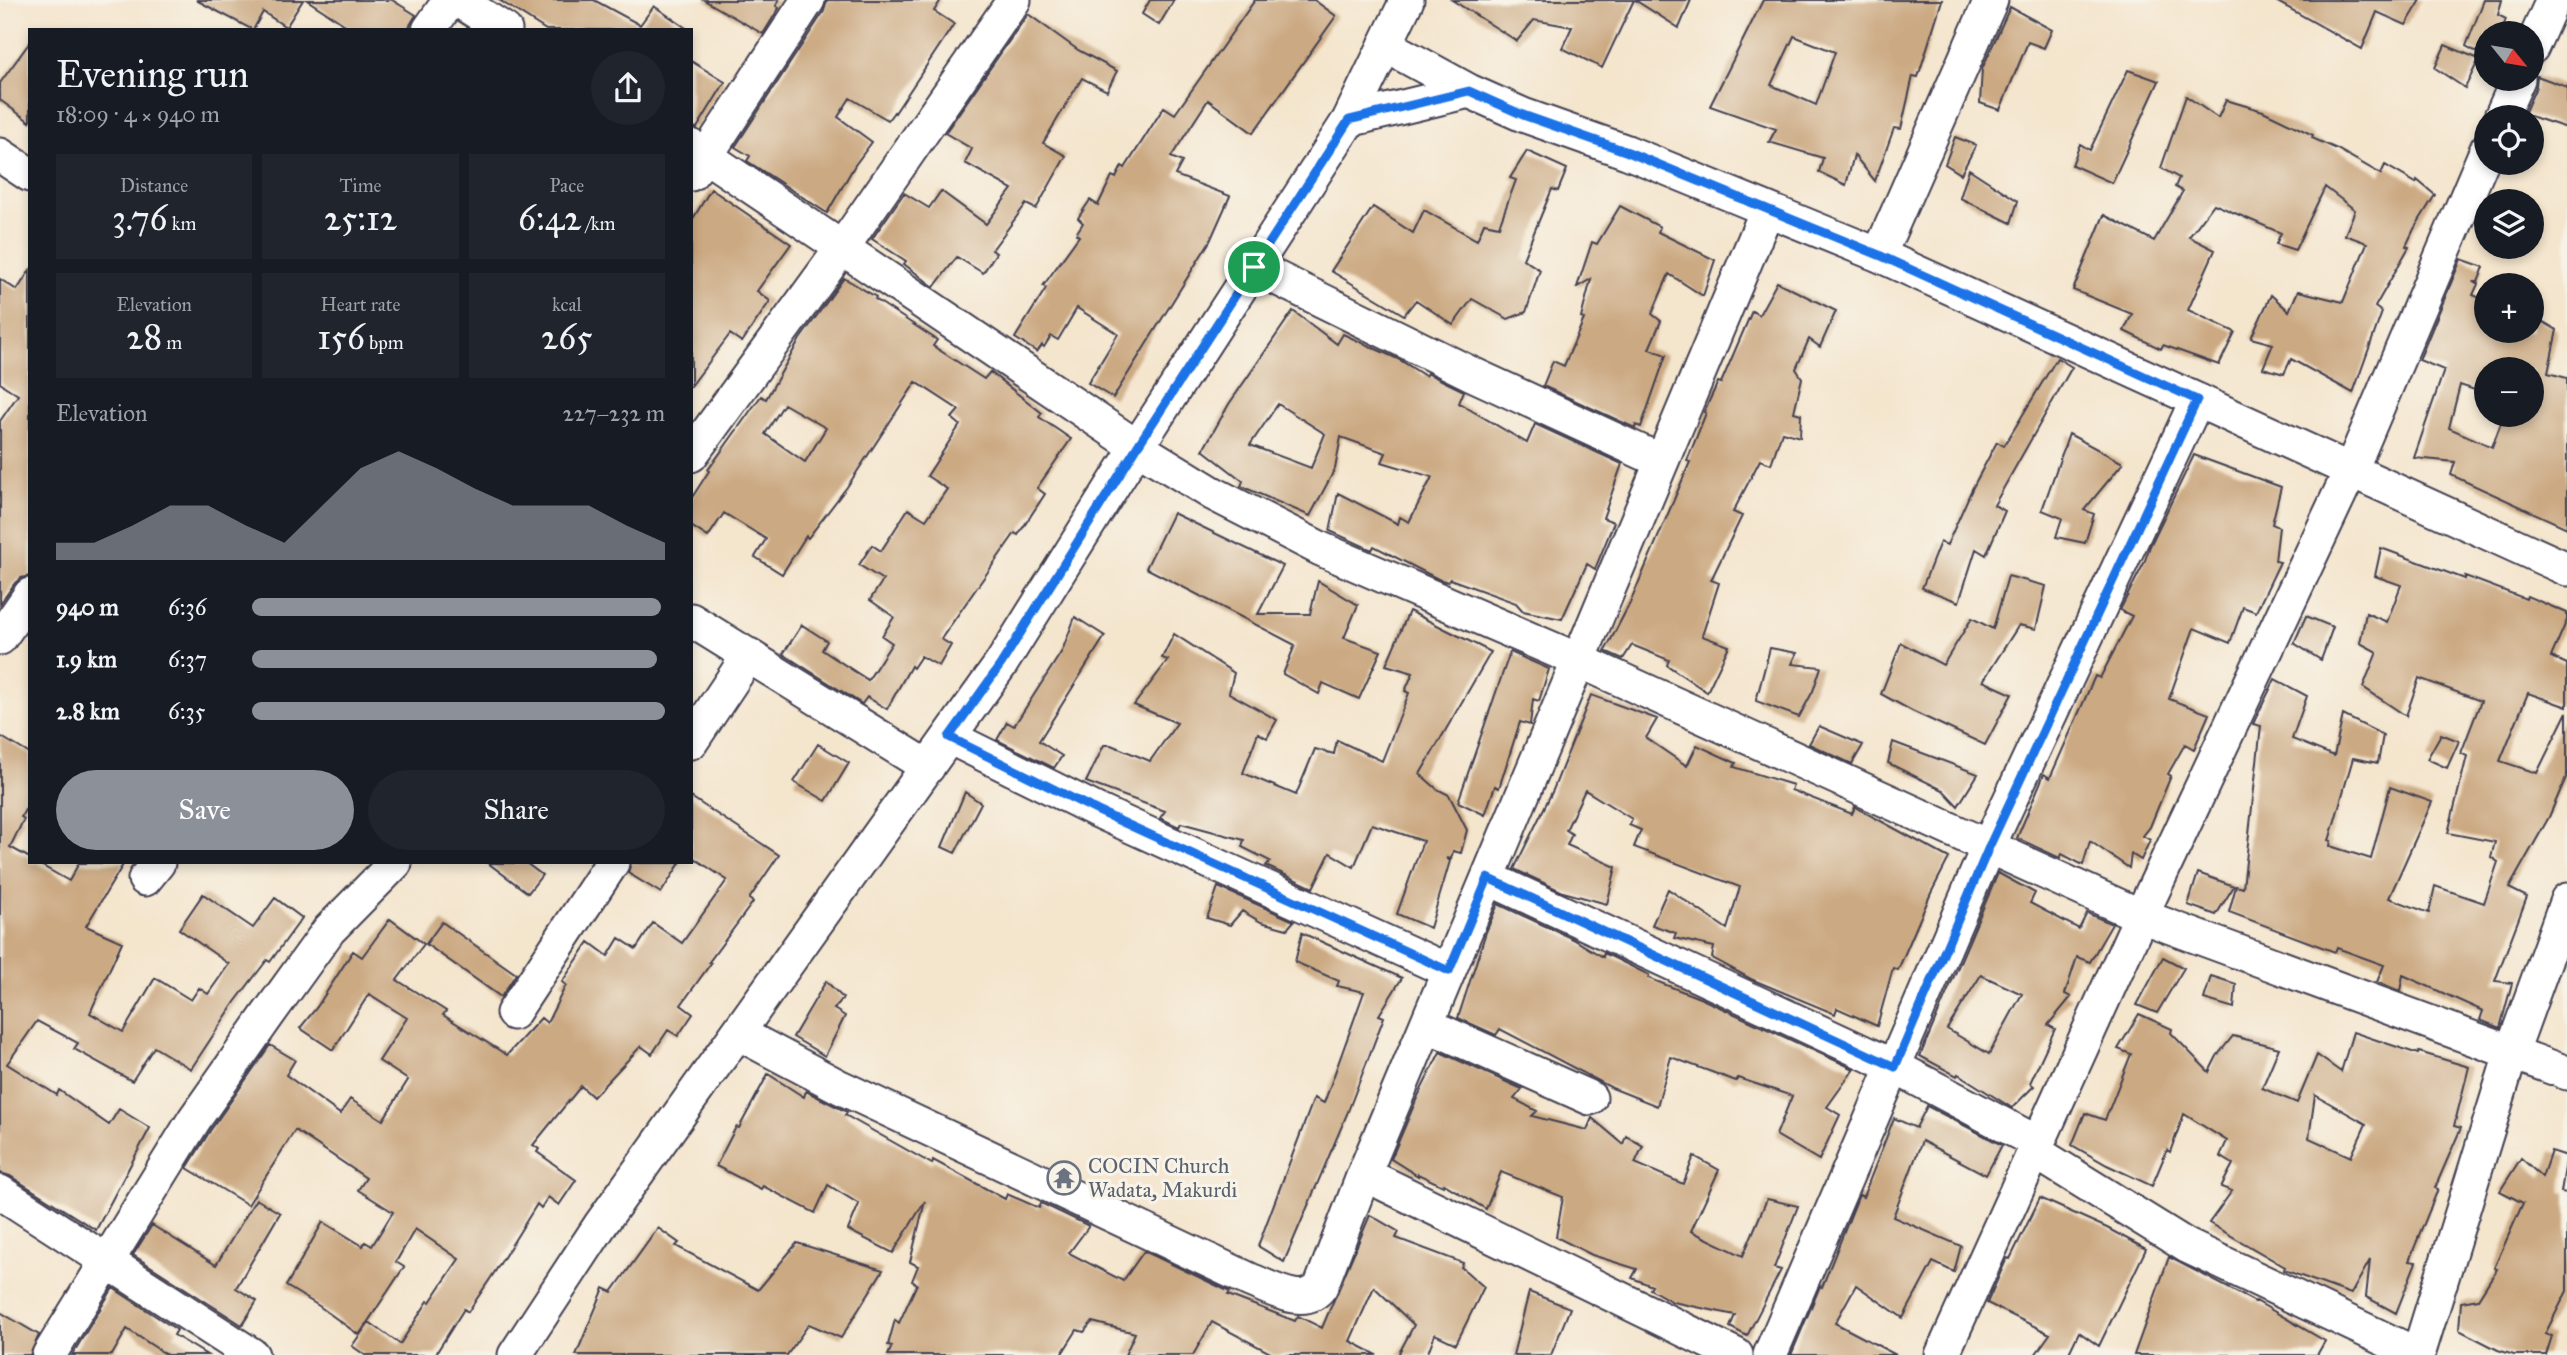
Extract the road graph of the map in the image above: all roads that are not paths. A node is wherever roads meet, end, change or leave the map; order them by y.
1 (450, 0) edge
2 (458, 0) edge
3 (808, 0) edge
4 (1014, 0) edge
5 (1407, 0) edge
6 (1990, 0) edge
7 (2553, 0) edge
8 (2544, 21) edge
9 (430, 28) edge
10 (502, 28) edge
11 (1385, 46) junction
12 (1469, 91) junction
13 (1349, 120) junction
14 (696, 159) edge
15 (2476, 175) edge
16 (1767, 210) junction
17 (842, 248) junction
18 (1879, 255) junction
19 (1254, 267) junction
20 (2197, 400) junction
21 (1137, 447) junction
22 (693, 451) edge
23 (1661, 461) junction
24 (2350, 472) junction
25 (2567, 569) edge
26 (28, 598) edge
27 (693, 621) edge
28 (0, 638) edge
29 (749, 655) junction
30 (1578, 660) junction
31 (949, 737) junction
32 (693, 739) edge
33 (928, 767) junction
34 (1989, 847) junction
35 (394, 864) edge
36 (611, 864) edge
37 (1488, 878) junction
38 (2567, 900) edge
39 (2141, 916) junction
40 (1449, 971) junction
41 (513, 1013) dead end
42 (1426, 1026) junction
43 (738, 1033) junction
44 (2511, 1054) junction
45 (1895, 1067) junction
46 (2567, 1073) edge
47 (1590, 1098) dead end
48 (2036, 1147) junction
49 (1364, 1174) junction
50 (0, 1192) edge
51 (106, 1261) junction
52 (50, 1355) edge
53 (252, 1355) edge
54 (515, 1355) edge
55 (1736, 1355) edge
56 (1770, 1355) edge
57 (1942, 1355) edge

1 - 9 street
2 - 10 street
3 - 14 street
4 - 17 street
5 - 11 street
6 - 18 street
7 - 8 street
11 - 12 street
11 - 13 street
12 - 13 street
12 - 16 street
13 - 19 street
14 - 17 street
15 - 24 street
16 - 18 street
16 - 23 street
17 - 21 street
17 - 22 street
18 - 20 street
19 - 21 street
19 - 23 street
20 - 24 street
20 - 34 street
21 - 30 street
21 - 31 street
23 - 30 street
24 - 25 street
24 - 39 street
26 - 28 street
27 - 29 street
29 - 32 street
29 - 33 street
30 - 34 street
30 - 37 street
31 - 33 street
31 - 40 street
33 - 43 street
34 - 39 street
34 - 45 street
35 - 51 street
36 - 41 street
37 - 40 street
37 - 45 street
38 - 44 street
39 - 44 street
39 - 48 street
40 - 42 street
42 - 47 street
42 - 49 street
43 - 49 street
43 - 54 street
44 - 46 street
44 - 48 street
45 - 48 street
45 - 56 street
48 - 57 street
49 - 55 street
50 - 51 street
51 - 52 street
51 - 53 street

